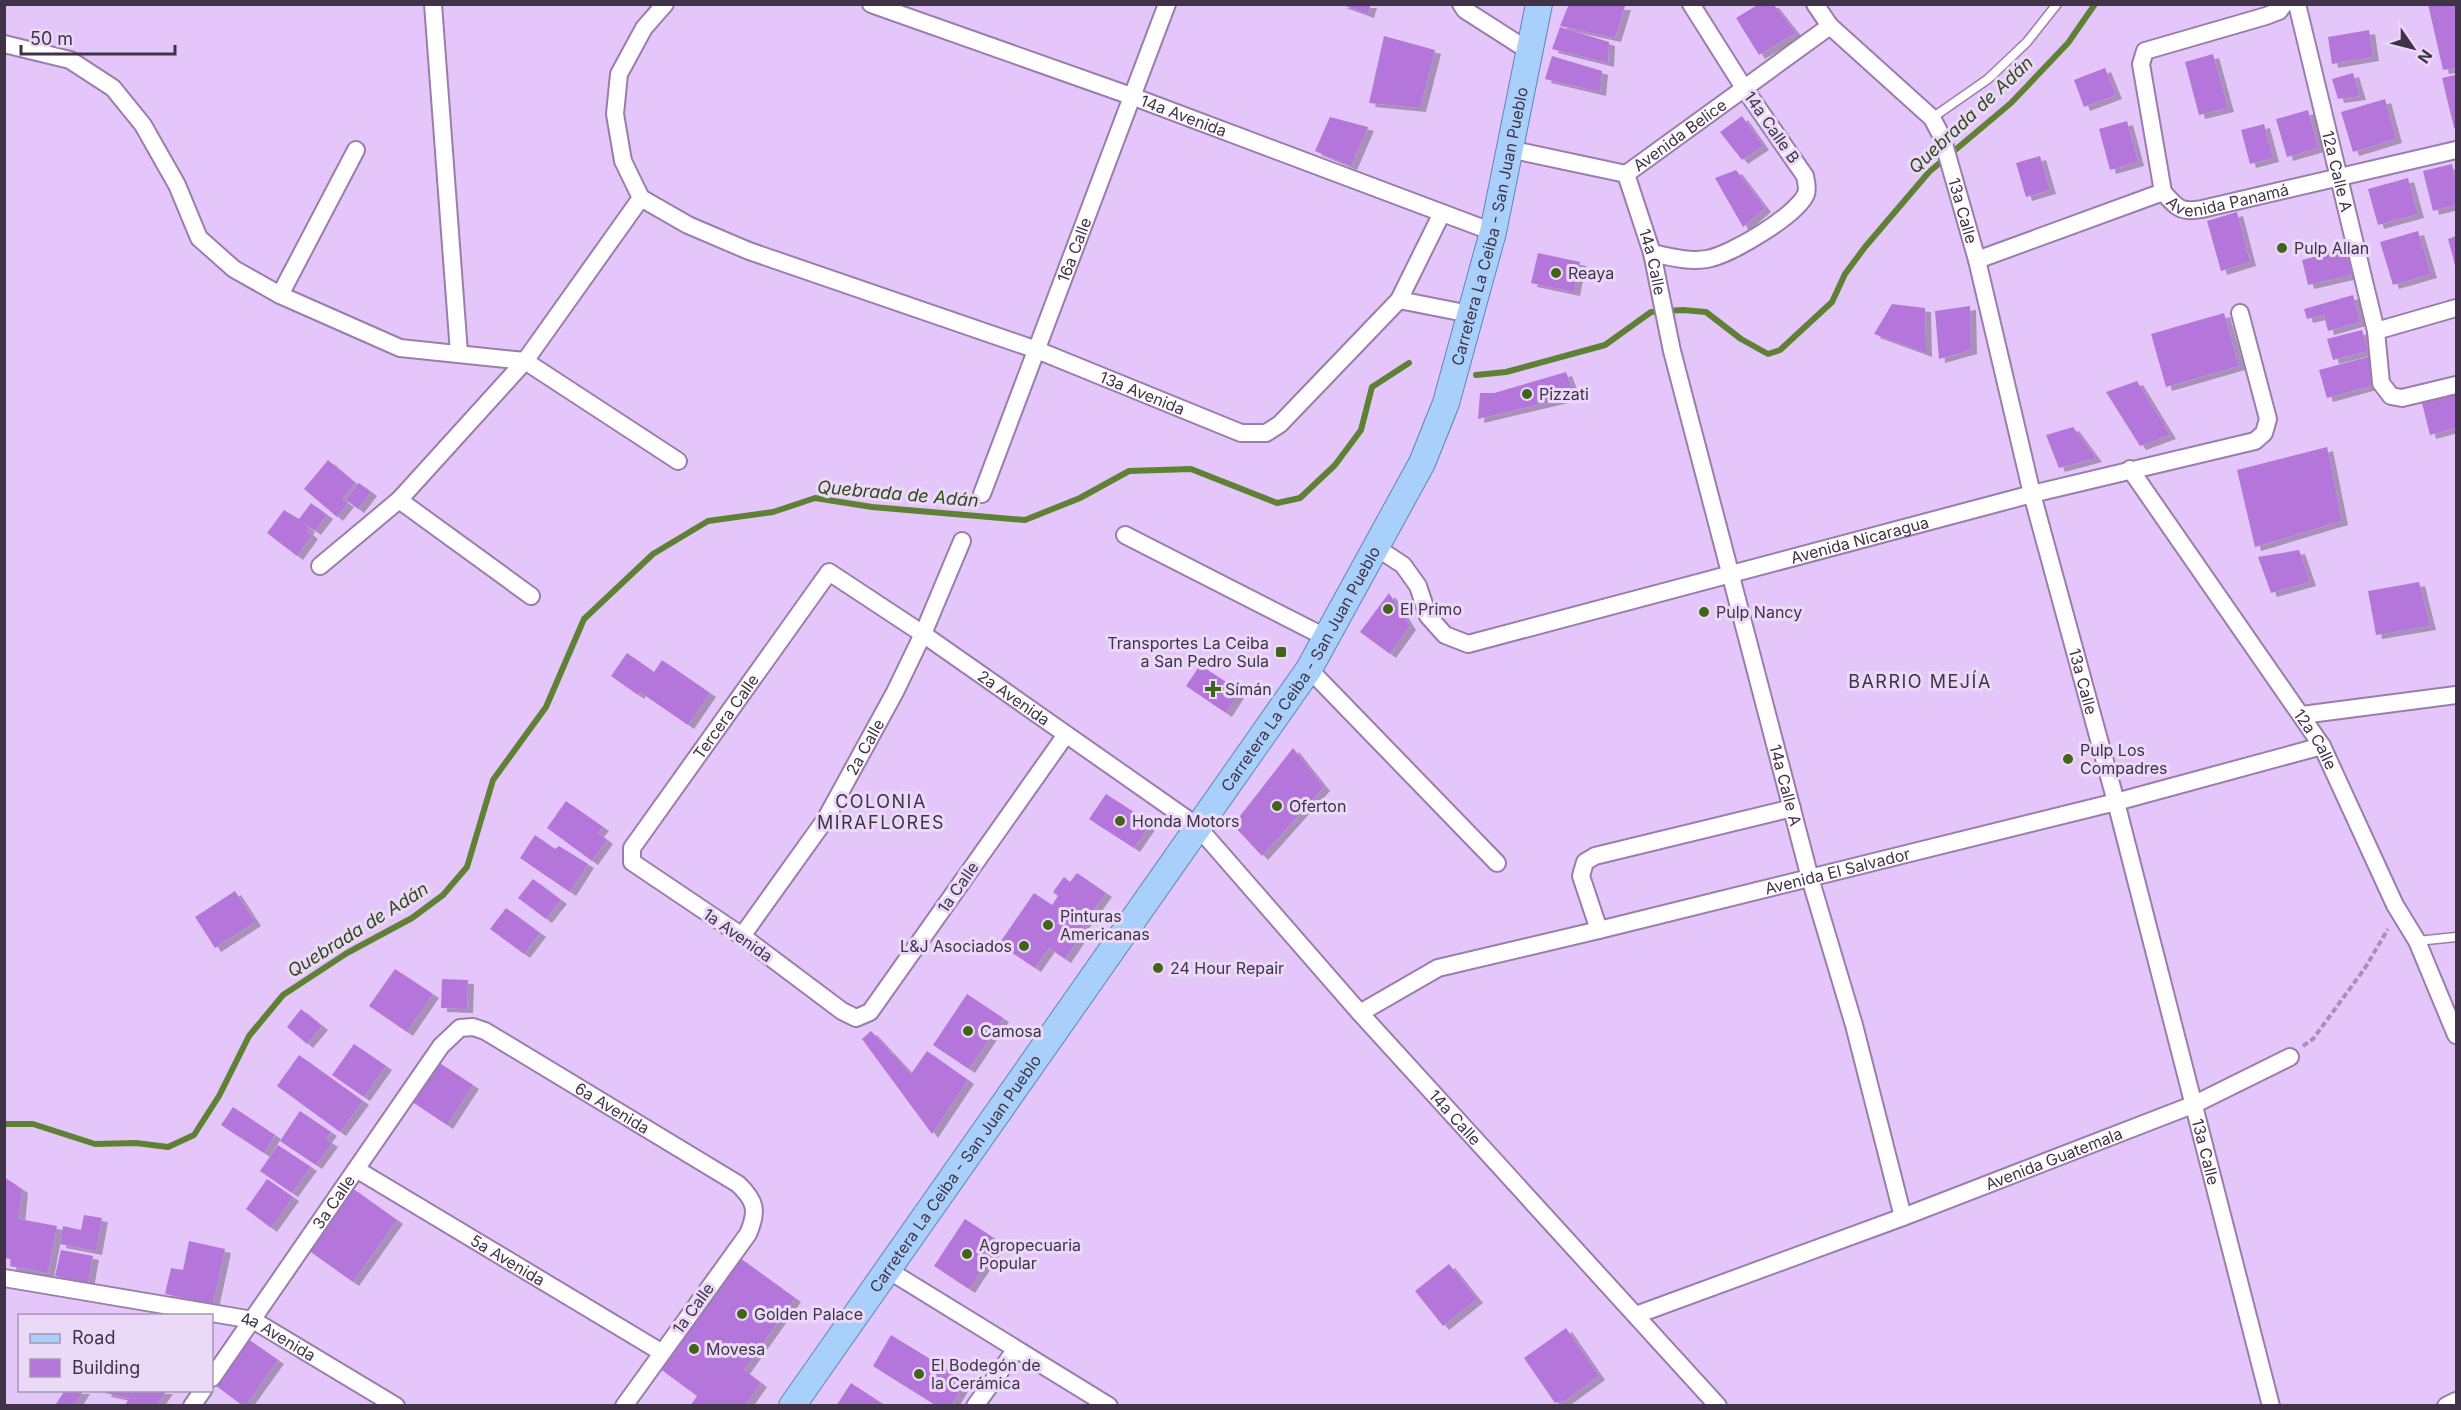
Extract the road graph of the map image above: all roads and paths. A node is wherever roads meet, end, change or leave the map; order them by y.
1 (433, 4) edge
2 (665, 4) edge
3 (871, 4) edge
4 (1167, 4) edge
5 (1539, 4) edge
6 (1691, 4) edge
7 (2057, 4) edge
8 (2284, 4) edge
9 (2297, 4) edge
10 (1816, 5) edge
11 (1464, 6) edge
12 (1830, 26) junction
13 (4, 44) edge
14 (1529, 51) junction
15 (1744, 88) junction
16 (1134, 97) junction
17 (1932, 118) junction
18 (1509, 149) junction
19 (357, 150) dead end
20 (2457, 150) edge
21 (1626, 174) junction
22 (2341, 178) junction
23 (2163, 192) junction
24 (641, 198) junction
25 (1442, 213) junction
26 (1492, 232) junction
27 (1652, 253) junction
28 (1977, 260) junction
29 (280, 295) junction
30 (1398, 300) junction
31 (2457, 308) edge
32 (2240, 313) dead end
33 (1470, 314) junction
34 (2376, 331) junction
35 (1037, 350) junction
36 (1672, 351) joint
37 (459, 353) junction
38 (525, 361) junction
39 (2457, 385) edge
40 (678, 461) dead end
41 (2130, 469) junction
42 (982, 494) dead end
43 (2032, 494) junction
44 (399, 500) junction
45 (1125, 535) dead end
46 (962, 541) dead end
47 (1377, 548) junction
48 (320, 566) dead end
49 (829, 572) joint
50 (1731, 573) junction
51 (531, 596) dead end
52 (922, 634) junction
53 (1327, 638) junction
54 (1309, 669) junction
55 (2457, 694) edge
56 (2302, 715) junction
57 (1065, 736) junction
58 (2322, 746) junction
59 (2116, 802) junction
60 (1792, 808) junction
61 (1197, 826) junction
62 (632, 862) joint
63 (1497, 863) dead end
64 (1810, 878) junction
65 (2395, 905) junction
66 (1599, 930) junction
67 (742, 936) junction
68 (2457, 937) edge
69 (2417, 941) junction
70 (842, 1011) joint
71 (1360, 1013) junction
72 (460, 1028) joint
73 (2457, 1035) edge
74 (2290, 1057) joint
75 (2195, 1104) junction
76 (356, 1169) junction
77 (754, 1208) joint
78 (1903, 1217) junction
79 (888, 1270) junction
80 (4, 1278) edge
81 (1636, 1315) junction
82 (253, 1320) junction
83 (1016, 1349) junction
84 (661, 1352) junction
85 (213, 1377) edge
86 (202, 1392) edge
87 (2457, 1401) edge
88 (192, 1406) edge
89 (396, 1406) edge
90 (624, 1406) edge
91 (792, 1406) edge
92 (975, 1406) edge
93 (1109, 1406) edge
94 (1718, 1406) edge
95 (2271, 1406) edge
96 (2446, 1406) edge

1 - 37 street
2 - 24 street
3 - 16 street, 14a Avenida
4 - 16 street, 16a Calle
5 - 14 main road, Carretera La Ceiba - San Juan Pueblo
6 - 15 street, 14a Calle B
7 - 17 lane
8 - 23 street
9 - 22 street, 12a Calle A
10 - 12 street, 13a Calle
11 - 14 street
12 - 15 street, Avenida Belice
12 - 17 street, 13a Calle
13 - 29 street
14 - 18 main road, Carretera La Ceiba - San Juan Pueblo
15 - 21 street, Avenida Belice
15 - 27 street, 14a Calle B
16 - 25 street, 14a Avenida
16 - 35 street, 16a Calle
17 - 28 street, 13a Calle
18 - 21 street, Avenida Belice
18 - 26 main road, Carretera La Ceiba - San Juan Pueblo
19 - 29 street
20 - 22 street, Avenida Panamá
21 - 27 street, 14a Calle
22 - 23 street, Avenida Panamá
22 - 34 street, 12a Calle A
23 - 28 street, Avenida Panamá
24 - 35 street, 13a Avenida
24 - 38 street
25 - 26 street, 14a Avenida
25 - 30 street, 13a Avenida
26 - 33 main road, Carretera La Ceiba - San Juan Pueblo
27 - 36 street, 14a Calle
28 - 43 street, 13a Calle
29 - 37 street
30 - 33 street
30 - 35 street, 13a Avenida
31 - 34 street
32 - 41 street, Avenida Nicaragua
33 - 47 main road, Carretera La Ceiba - San Juan Pueblo
34 - 39 street, 12a Calle A
35 - 42 street, 16a Calle
36 - 50 street, 14a Calle A
37 - 38 street
38 - 40 street
38 - 44 street
41 - 43 street, Avenida Nicaragua
41 - 56 street, 12a Calle
43 - 50 street, Avenida Nicaragua
43 - 59 street, 13a Calle
44 - 48 street
44 - 51 street
45 - 53 street
46 - 52 street, 2a Calle
47 - 50 street, Avenida Nicaragua
47 - 53 main road, Carretera La Ceiba - San Juan Pueblo
49 - 52 street, 2a Avenida
49 - 62 street, Tercera Calle
50 - 60 street, 14a Calle A
52 - 57 street, 2a Avenida
52 - 67 street, 2a Calle
53 - 54 main road, Carretera La Ceiba - San Juan Pueblo
54 - 61 main road, Carretera La Ceiba - San Juan Pueblo
54 - 63 street
55 - 56 street
56 - 58 street, 12a Calle
57 - 61 street, 2a Avenida
57 - 70 street, 1a Calle
58 - 59 street, Avenida El Salvador
58 - 65 street, 12a Calle
59 - 64 street, Avenida El Salvador
59 - 75 street, 13a Calle
60 - 64 street, 14a Calle A
60 - 66 street
61 - 71 street, 14a Calle
61 - 79 main road, Carretera La Ceiba - San Juan Pueblo
62 - 67 street, 1a Avenida
64 - 66 street, Avenida El Salvador
64 - 78 street, 14a Calle A
65 - 69 street, 12a Calle
65 - 74 path
66 - 71 street, Avenida El Salvador
67 - 70 street, 1a Avenida
68 - 69 lane
69 - 73 street, 12a Calle
71 - 81 street, 14a Calle
72 - 76 street, 3a Calle
72 - 77 street, 6a Avenida
74 - 75 street, Avenida Guatemala
75 - 78 street, Avenida Guatemala
75 - 95 street, 13a Calle
76 - 82 street, 3a Calle
76 - 84 street, 5a Avenida
77 - 84 street, 1a Calle
78 - 81 street, Avenida Guatemala
79 - 83 street
79 - 91 main road, Carretera La Ceiba - San Juan Pueblo
80 - 82 street, 4a Avenida
81 - 94 street, 14a Calle
82 - 85 street, 3a Calle
82 - 89 street, 4a Avenida
83 - 92 street
83 - 93 street
84 - 90 street, 1a Calle
86 - 88 street
87 - 96 street

